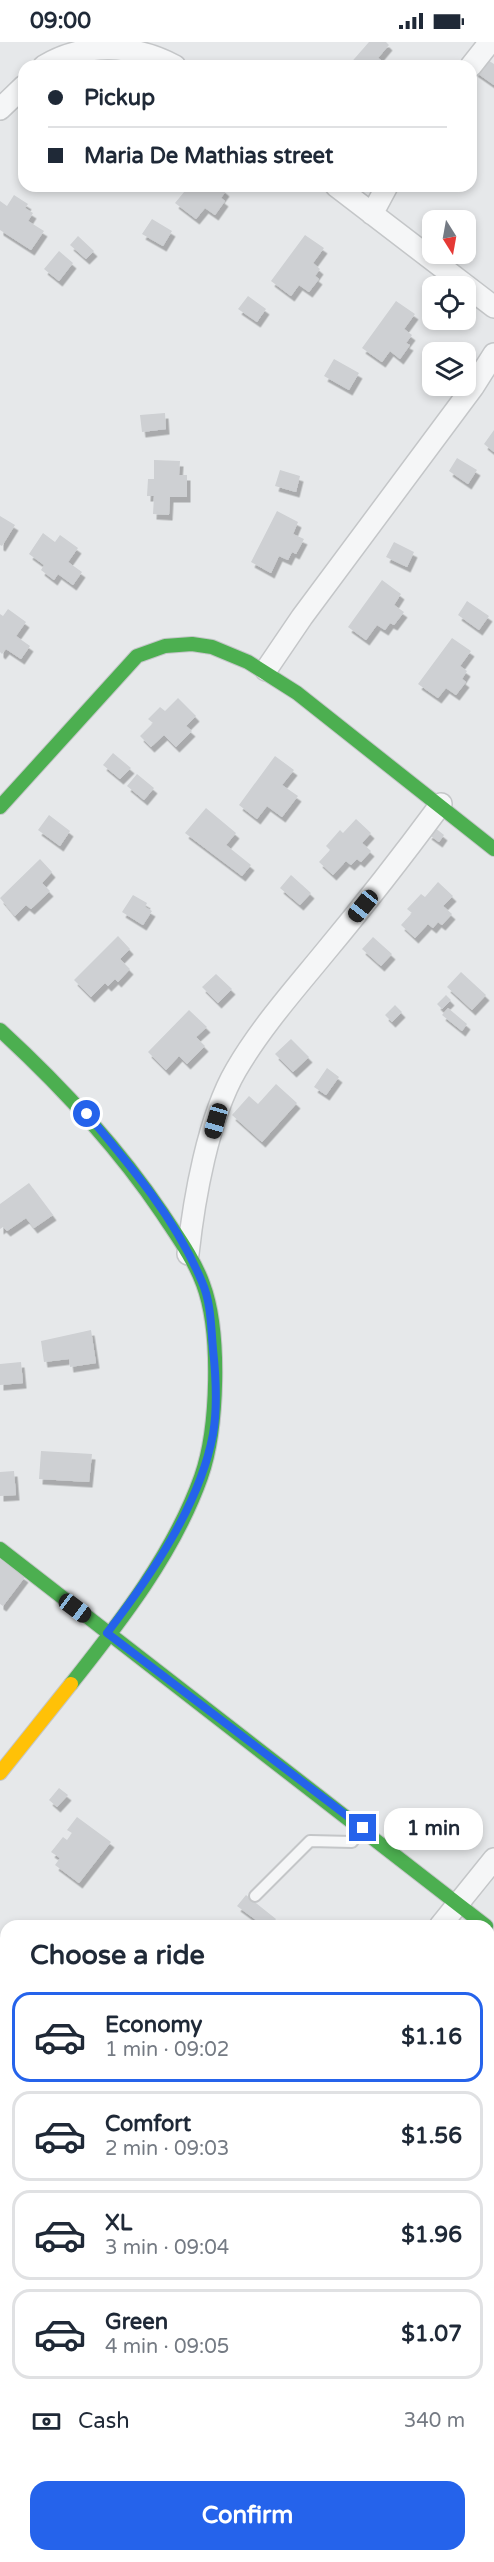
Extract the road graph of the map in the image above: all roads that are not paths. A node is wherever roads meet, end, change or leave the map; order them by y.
1 (490, 42) edge
2 (147, 48) edge
3 (56, 60) edge
4 (166, 60) edge
5 (476, 60) edge
6 (18, 92) edge
7 (0, 109) edge
8 (344, 192) edge
9 (384, 192) edge
10 (372, 214) junction
11 (494, 306) edge
12 (494, 354) edge
13 (266, 670) junction
14 (441, 804) junction
15 (0, 807) edge
16 (494, 849) edge
17 (0, 1030) edge
18 (188, 1254) junction
19 (0, 1549) edge
20 (107, 1633) junction
21 (0, 1773) edge
22 (363, 1828) junction
23 (494, 1859) edge
24 (255, 1896) dead end
25 (458, 1904) junction
26 (445, 1920) edge
27 (479, 1920) edge

1 - 5 street
2 - 3 street
2 - 4 street
6 - 7 street
8 - 10 street
9 - 10 street
10 - 11 street
12 - 13 street
13 - 14 street
13 - 15 street
14 - 16 street
14 - 18 street
17 - 18 street
18 - 20 street
19 - 20 street
20 - 21 street
20 - 22 street
22 - 24 lane
22 - 25 street
23 - 25 street
25 - 26 street
25 - 27 street

